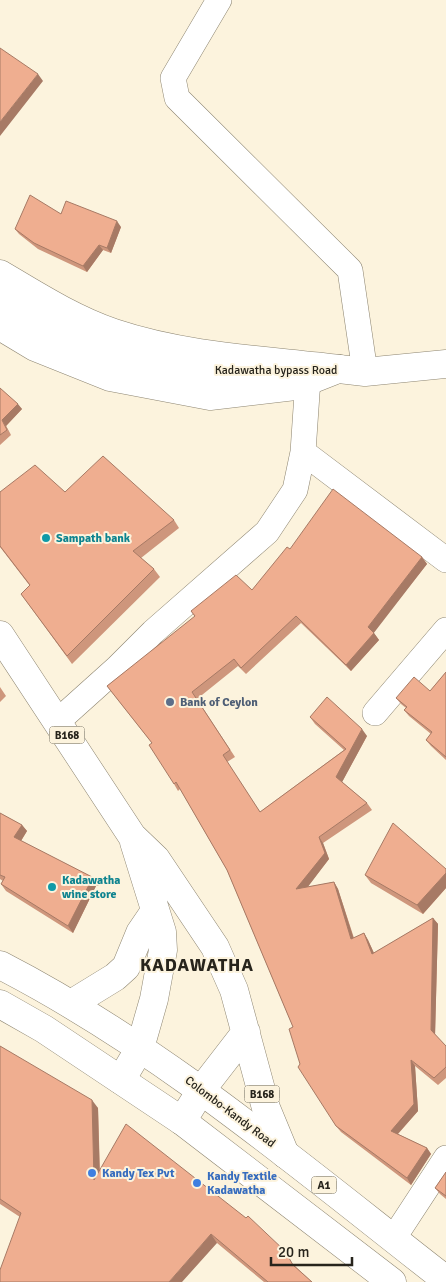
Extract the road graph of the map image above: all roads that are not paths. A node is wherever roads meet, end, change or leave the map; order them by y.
1 (220, 0) edge
2 (0, 274) edge
3 (0, 300) edge
4 (0, 326) edge
5 (446, 364) edge
6 (352, 370) junction
7 (308, 379) junction
8 (303, 452) junction
9 (446, 560) edge
10 (446, 630) edge
11 (0, 635) edge
12 (375, 713) dead end
13 (58, 721) junction
14 (132, 836) junction
15 (155, 911) junction
16 (0, 965) edge
17 (0, 1004) edge
18 (71, 1004) junction
19 (246, 1032) junction
20 (140, 1048) junction
21 (121, 1080) junction
22 (202, 1090) junction
23 (182, 1121) junction
24 (285, 1154) junction
25 (446, 1158) edge
26 (392, 1238) junction
27 (446, 1280) edge
28 (392, 1282) edge

1 - 6 street
2 - 6 main road
3 - 6 main road, Kadawatha bypass Road
4 - 7 main road
5 - 6 main road, Kadawatha bypass Road
6 - 7 main road
7 - 8 street
8 - 9 street
8 - 13 street
10 - 12 street
11 - 13 main road, B168
13 - 14 main road, B168
14 - 15 main road, B168
14 - 19 main road, B168
15 - 18 main road
15 - 20 main road, B168
16 - 18 main road, Colombo-Kandy Road / A1
17 - 21 main road
18 - 20 main road, Colombo-Kandy Road / A1
19 - 22 main road
19 - 24 main road, B168
20 - 21 main road
20 - 22 main road, Colombo-Kandy Road / A1
21 - 23 main road
22 - 23 main road
22 - 24 main road, Colombo-Kandy Road / A1
23 - 28 main road
24 - 26 main road, Colombo-Kandy Road / A1
25 - 26 street
26 - 27 main road, Colombo-Kandy Road / A1

